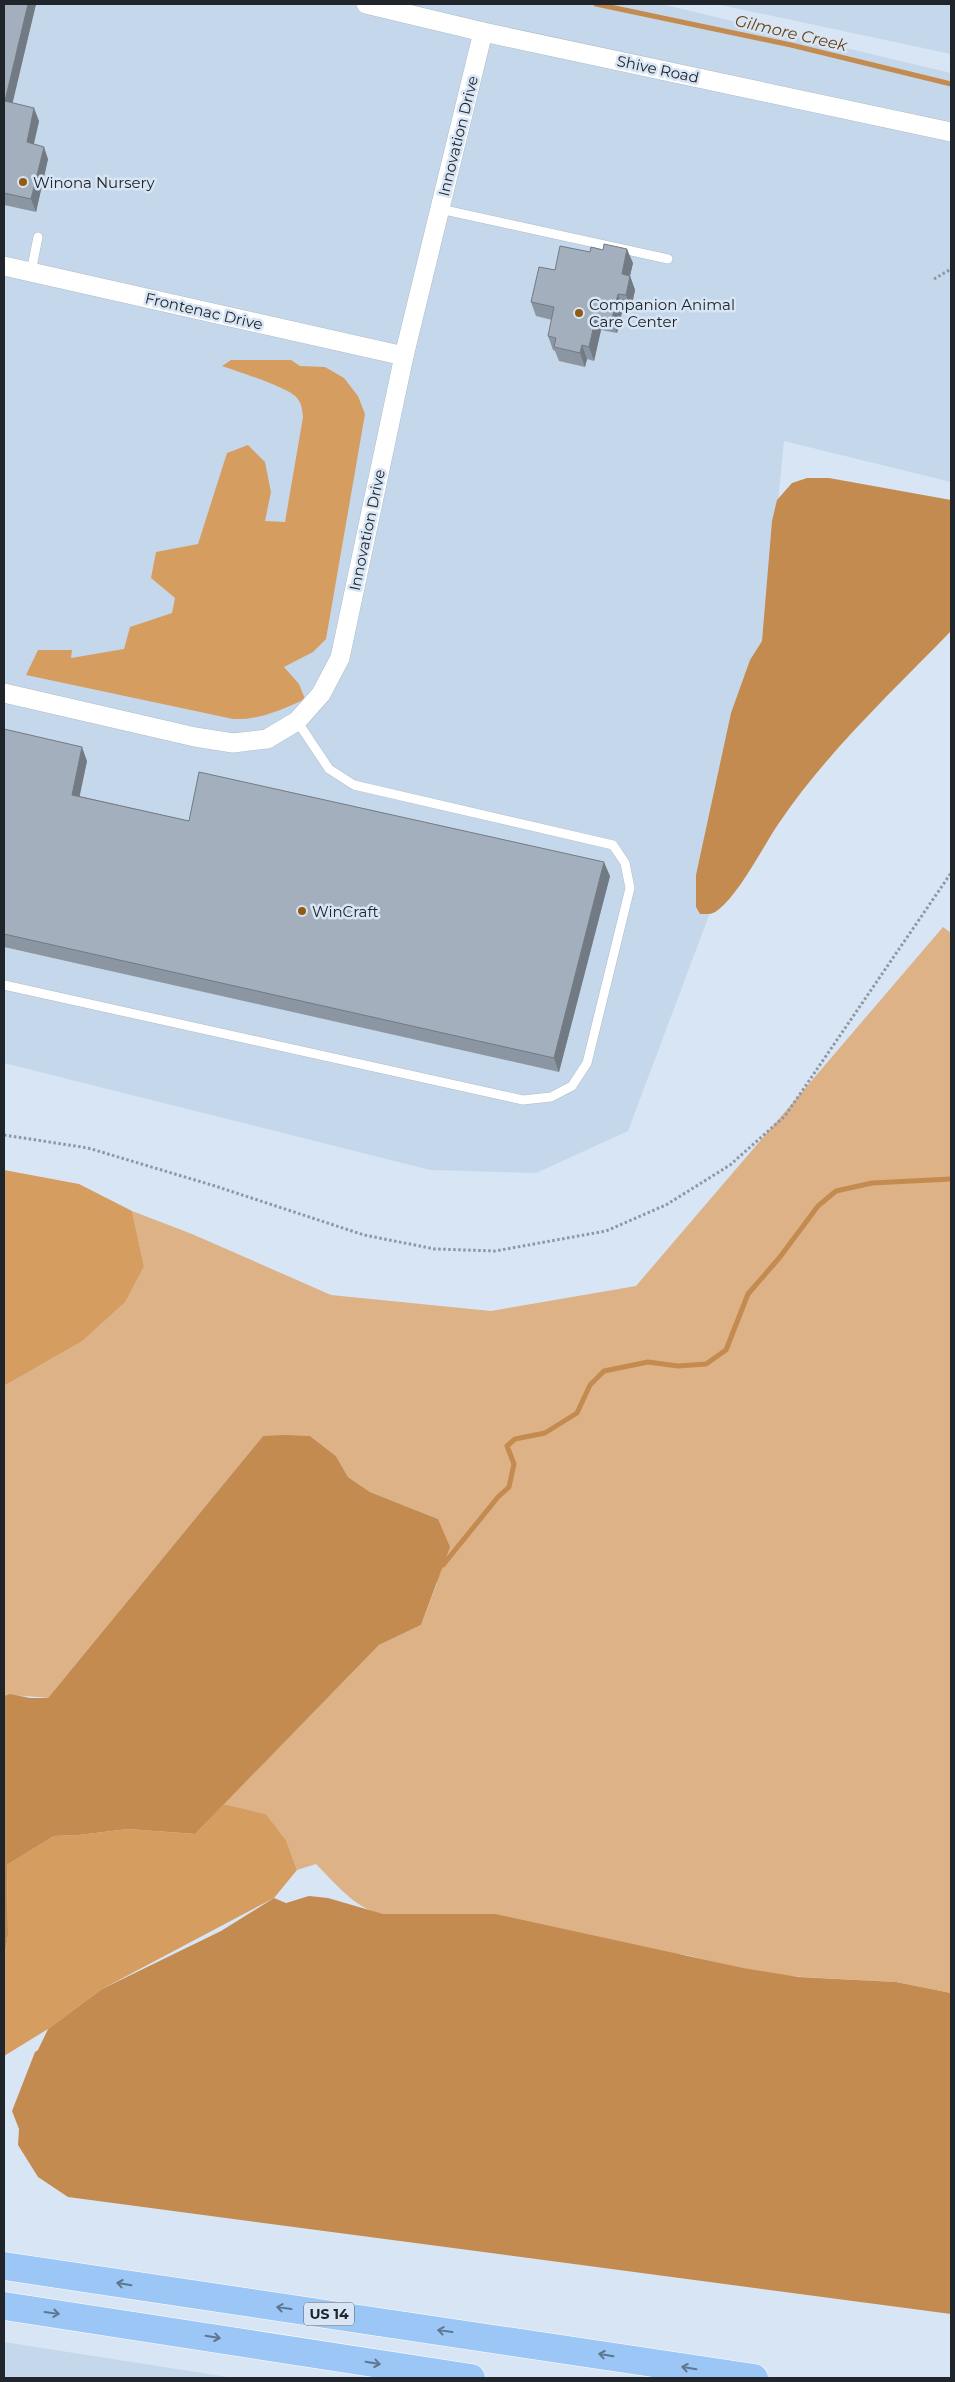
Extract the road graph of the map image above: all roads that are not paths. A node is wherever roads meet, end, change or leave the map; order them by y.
1 (366, 4) edge
2 (483, 32) junction
3 (951, 132) edge
4 (440, 209) junction
5 (38, 237) dead end
6 (668, 258) dead end
7 (4, 266) edge
8 (31, 272) junction
9 (404, 356) junction
10 (4, 693) edge
11 (297, 721) junction
12 (4, 985) edge
13 (4, 2266) edge
14 (4, 2306) edge
15 (457, 2377) edge
16 (754, 2378) edge

1 - 2 street, Shive Road
2 - 3 street, Shive Road
2 - 4 street, Innovation Drive
4 - 6 lane
4 - 9 street, Innovation Drive
5 - 8 lane
7 - 8 street, Frontenac Drive
8 - 9 street, Frontenac Drive
9 - 11 street, Innovation Drive
10 - 11 street, Innovation Drive
11 - 12 lane
16 -> 13 highway, US 14
14 -> 15 highway

